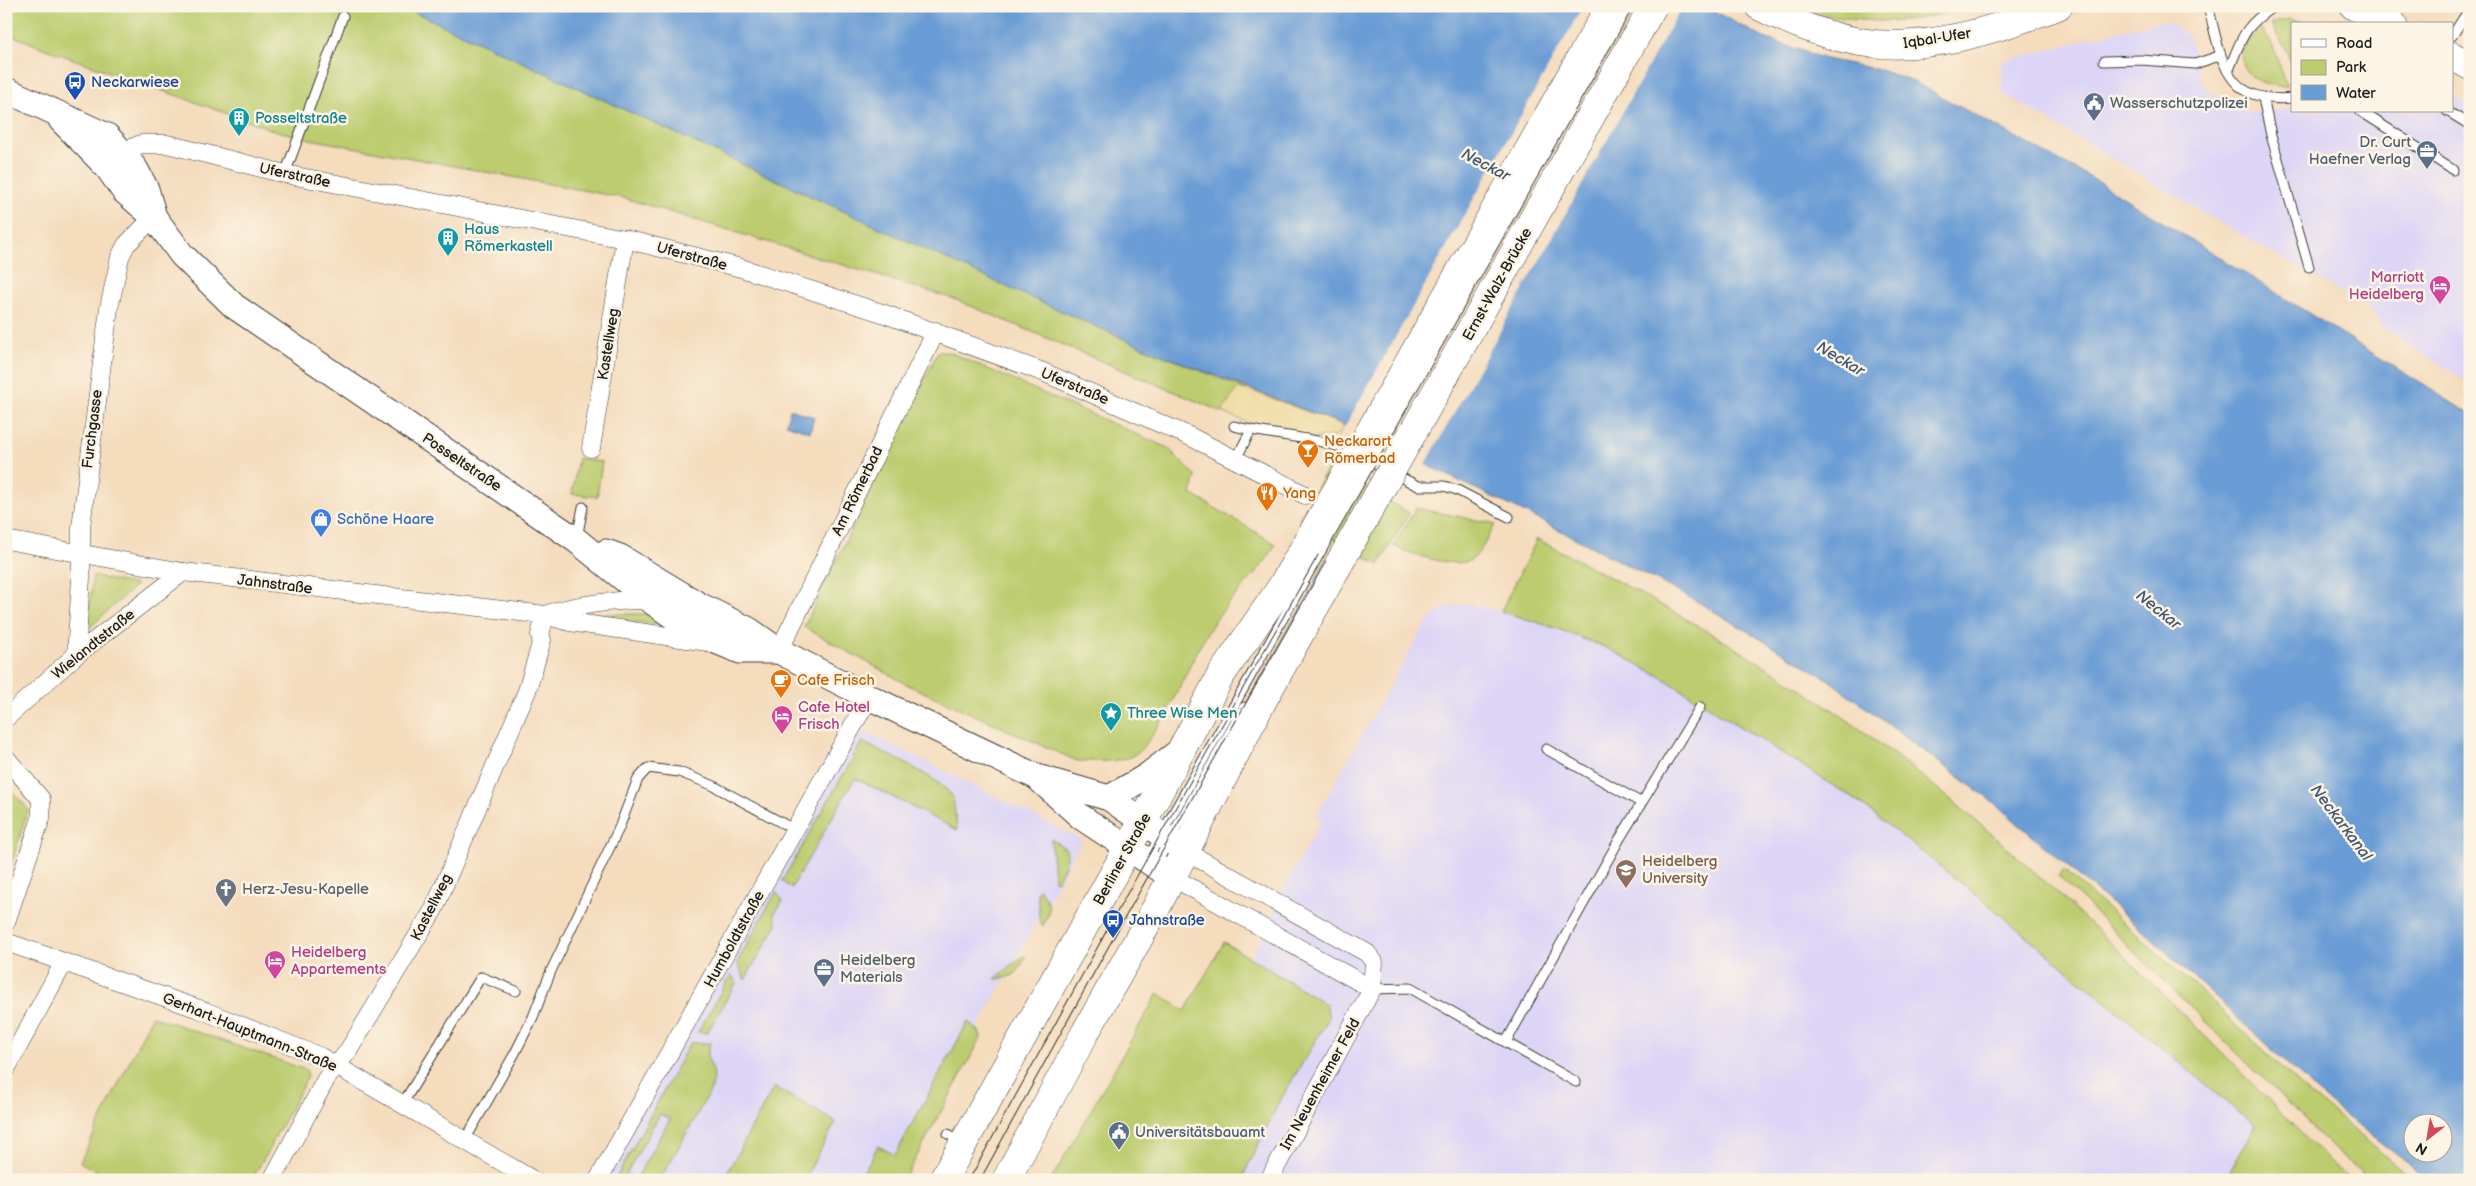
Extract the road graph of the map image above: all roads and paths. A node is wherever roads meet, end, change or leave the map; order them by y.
1 (1610, 6) edge
2 (1628, 6) edge
3 (1654, 6) edge
4 (1759, 6) edge
5 (2058, 6) edge
6 (2208, 6) edge
7 (2274, 6) edge
8 (2354, 6) edge
9 (2379, 6) edge
10 (2470, 8) edge
11 (343, 16) dead end
12 (2389, 22) edge
13 (2400, 22) edge
14 (2454, 33) edge
15 (2219, 56) junction
16 (2454, 57) edge
17 (2104, 61) dead end
18 (2470, 66) edge
19 (2228, 72) junction
20 (6, 90) edge
21 (2263, 98) junction
22 (2291, 98) edge
23 (2362, 112) edge
24 (2449, 112) edge
25 (56, 114) junction
26 (2470, 125) edge
27 (122, 152) junction
28 (1552, 161) dead end
29 (1547, 169) dead end
30 (2453, 170) dead end
31 (285, 174) junction
32 (1538, 187) dead end
33 (1533, 195) dead end
34 (154, 217) junction
35 (1518, 221) dead end
36 (626, 238) junction
37 (1509, 238) dead end
38 (1504, 247) dead end
39 (2309, 267) dead end
40 (936, 331) junction
41 (1234, 426) dead end
42 (1251, 430) junction
43 (591, 448) dead end
44 (1236, 459) junction
45 (1305, 495) dead end
46 (583, 507) dead end
47 (1509, 517) dead end
48 (6, 540) edge
49 (576, 540) junction
50 (80, 552) junction
51 (1325, 553) junction
52 (183, 572) junction
53 (651, 601) junction
54 (699, 605) junction
55 (545, 615) junction
56 (718, 642) junction
57 (779, 651) junction
58 (76, 655) junction
59 (869, 697) junction
60 (1700, 707) dead end
61 (6, 718) edge
62 (1546, 749) dead end
63 (1182, 750) junction
64 (6, 758) edge
65 (1037, 778) junction
66 (1109, 798) junction
67 (1640, 802) junction
68 (795, 830) junction
69 (1164, 837) junction
70 (1150, 863) junction
71 (6, 922) edge
72 (6, 942) edge
73 (63, 964) junction
74 (1372, 989) junction
75 (516, 991) dead end
76 (1506, 1042) junction
77 (338, 1065) junction
78 (6, 1069) edge
79 (1576, 1082) dead end
80 (402, 1103) junction
81 (465, 1140) junction
82 (272, 1180) edge
83 (533, 1180) edge
84 (598, 1180) edge
85 (943, 1180) edge
86 (1006, 1180) edge
87 (1269, 1180) edge

1 - 51 main road, bridge
2 - 51 lane, bridge
3 - 51 main road, Ernst-Walz-Brücke, bridge
4 - 5 main road, Iqbal-Ufer
6 - 15 lane
7 - 19 lane
8 - 12 main road
9 - 13 street
10 - 14 lane
11 - 31 lane
15 - 17 lane
15 - 19 lane
16 - 18 main road
19 - 21 lane
20 - 25 street
21 - 22 lane
21 - 39 lane
23 - 30 lane
24 - 26 lane
25 - 27 street
25 - 34 street
27 - 31 street, Uferstraße
27 - 34 street, Posseltstraße
28 - 29 lane
31 - 36 street, Uferstraße
32 - 33 lane
34 - 49 street, Posseltstraße
34 - 50 street, Furchgasse
35 - 37 lane
36 - 40 street, Uferstraße
36 - 43 street, Kastellweg
38 - 51 lane
40 - 44 street, Uferstraße
40 - 57 street, Am Römerbad
41 - 42 lane
42 - 44 lane
42 - 47 lane
44 - 45 street, Uferstraße
46 - 49 lane
48 - 50 street, Jahnstraße
49 - 53 street, Posseltstraße
49 - 54 street, Posseltstraße
50 - 52 street, Jahnstraße
50 - 58 street, Furchgasse
51 - 63 main road, Berliner Straße
51 - 69 main road, Berliner Straße
52 - 55 street, Jahnstraße
52 - 58 street, Wielandtstraße
53 - 54 street, Jahnstraße
53 - 55 street, Jahnstraße
53 - 56 street, Jahnstraße
54 - 57 street, Jahnstraße
55 - 56 street, Jahnstraße
55 - 77 street, Kastellweg
56 - 57 street, Jahnstraße
57 - 59 street, Jahnstraße
58 - 61 street, Wielandtstraße
59 - 65 street, Jahnstraße
59 - 68 street, Humboldtstraße
60 - 67 lane
62 - 67 lane
63 - 66 street
63 - 69 main road, Berliner Straße
64 - 71 street
65 - 66 street, Jahnstraße
65 - 70 street, Jahnstraße
66 - 69 street, Jahnstraße
67 - 76 lane
68 - 81 lane
68 - 84 street, Humboldtstraße
69 - 70 main road, Berliner Straße
69 - 70 main road, Berliner Straße
69 - 74 street, Jahnstraße
70 - 74 street, Jahnstraße
70 - 85 main road, Berliner Straße
70 - 86 main road, Berliner Straße
72 - 73 street, Gerhart-Hauptmann-Straße
73 - 77 street, Gerhart-Hauptmann-Straße
73 - 78 street
74 - 76 lane
74 - 87 street, Im Neuenheimer Feld
75 - 80 lane
76 - 79 lane
77 - 80 street, Gerhart-Hauptmann-Straße
77 - 82 street, Kastellweg
80 - 81 street, Gerhart-Hauptmann-Straße
81 - 83 street, Gerhart-Hauptmann-Straße

